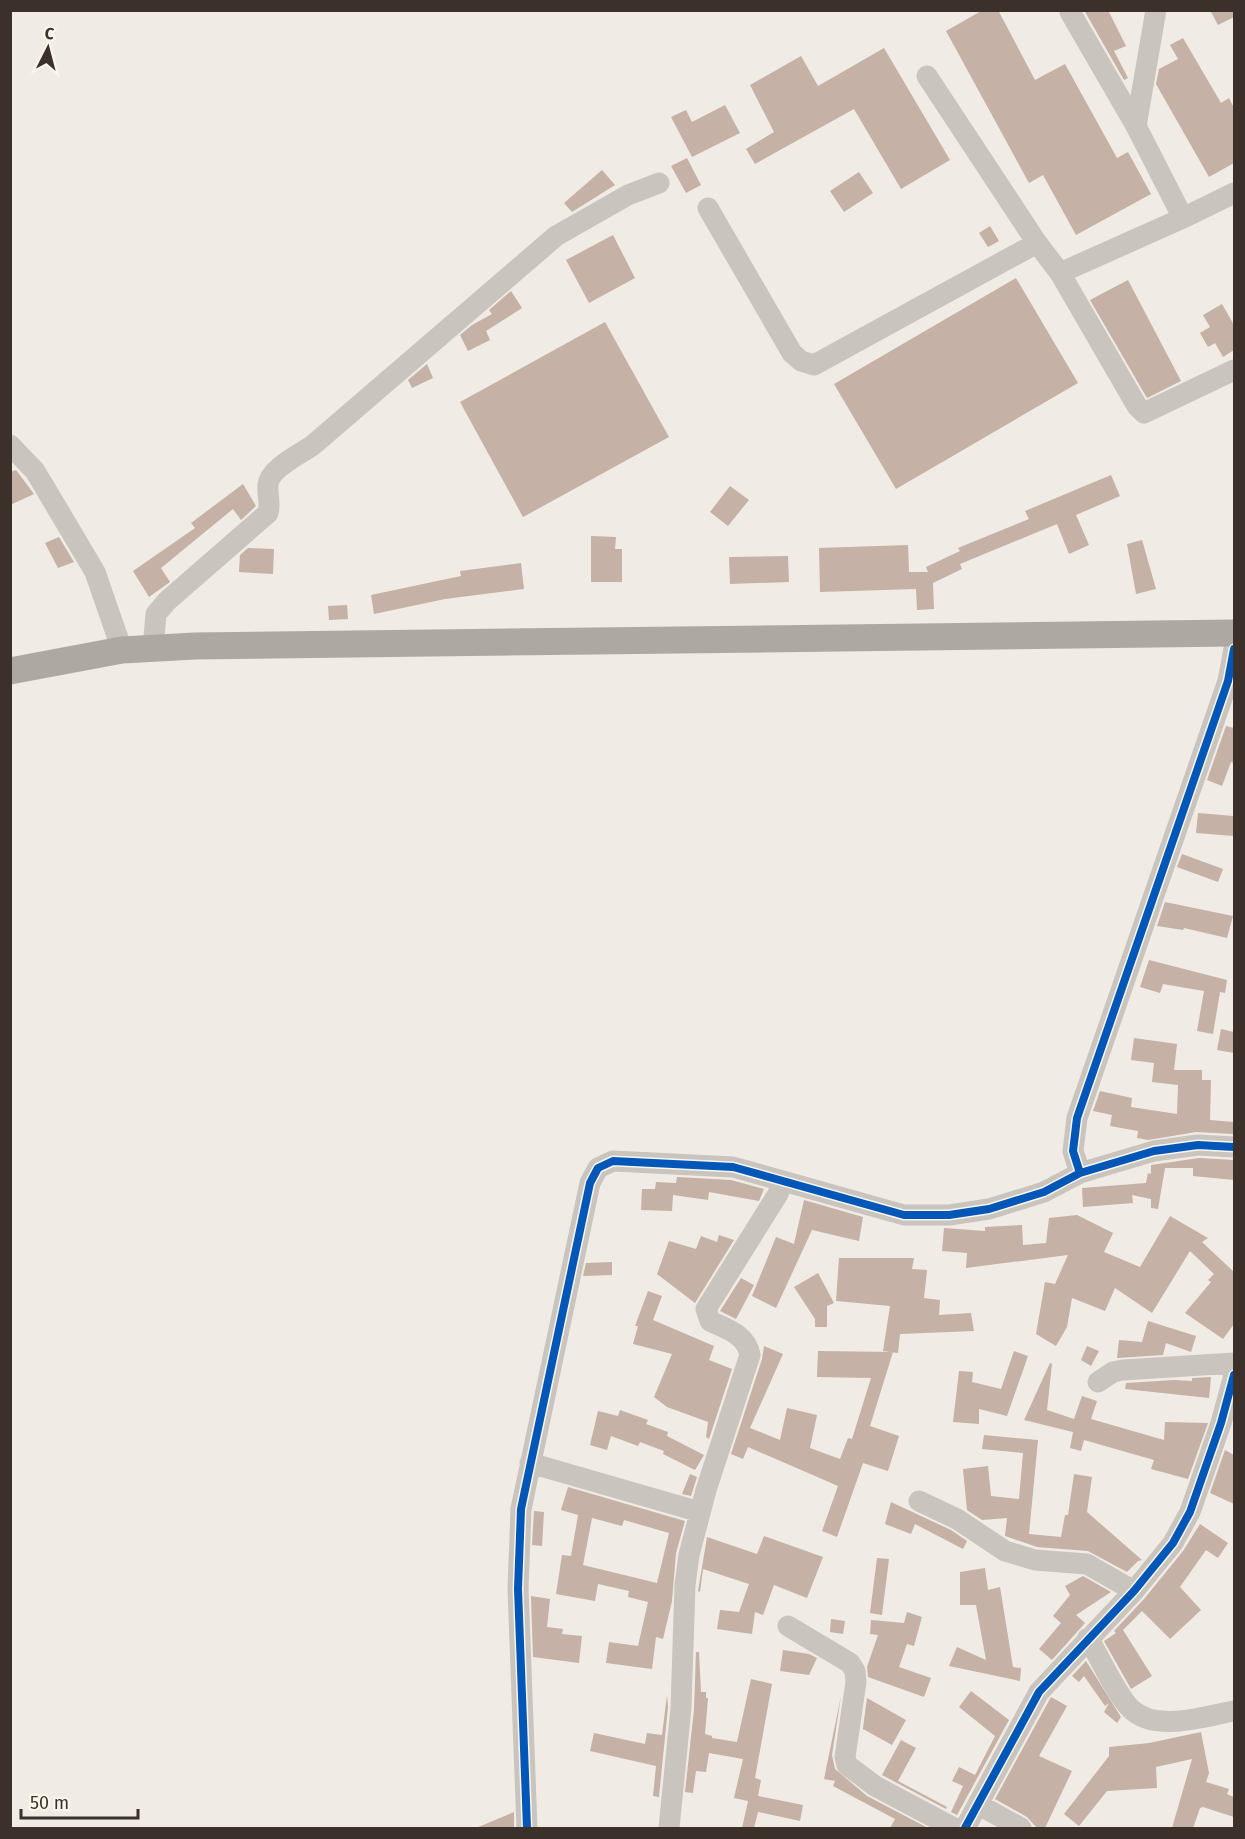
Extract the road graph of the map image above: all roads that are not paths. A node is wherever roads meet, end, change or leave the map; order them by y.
1 (1156, 10) edge
2 (1070, 12) edge
3 (927, 76) dead end
4 (1136, 126) junction
5 (659, 183) dead end
6 (1234, 193) edge
7 (708, 208) dead end
8 (1183, 218) junction
9 (1037, 243) junction
10 (1060, 273) junction
11 (1234, 370) edge
12 (10, 446) edge
13 (1234, 633) edge
14 (153, 649) junction
15 (1234, 649) edge
16 (122, 650) junction
17 (10, 671) edge
18 (1234, 1147) edge
19 (1080, 1173) junction
20 (782, 1181) junction
21 (1234, 1363) edge
22 (1234, 1375) edge
23 (1098, 1382) dead end
24 (530, 1463) junction
25 (919, 1501) dead end
26 (700, 1512) junction
27 (1134, 1591) junction
28 (788, 1626) dead end
29 (1088, 1638) junction
30 (1234, 1711) edge
31 (978, 1805) junction
32 (527, 1828) edge
33 (669, 1828) edge
34 (954, 1828) edge
35 (965, 1828) edge
36 (1021, 1828) edge

1 - 4 street
2 - 4 street
3 - 9 street
4 - 8 street
5 - 14 street
6 - 8 street
7 - 9 street
8 - 10 street
9 - 10 street
10 - 11 street
12 - 16 street
13 - 14 main road
14 - 16 main road
15 - 19 street
16 - 17 main road
18 - 19 street
19 - 20 street
20 - 24 street
20 - 26 street
21 - 23 street
22 - 27 street
24 - 26 street
24 - 32 street
25 - 27 street
26 - 33 street
27 - 29 street
28 - 34 street
29 - 30 street
29 - 31 street
31 - 35 street
31 - 36 street

